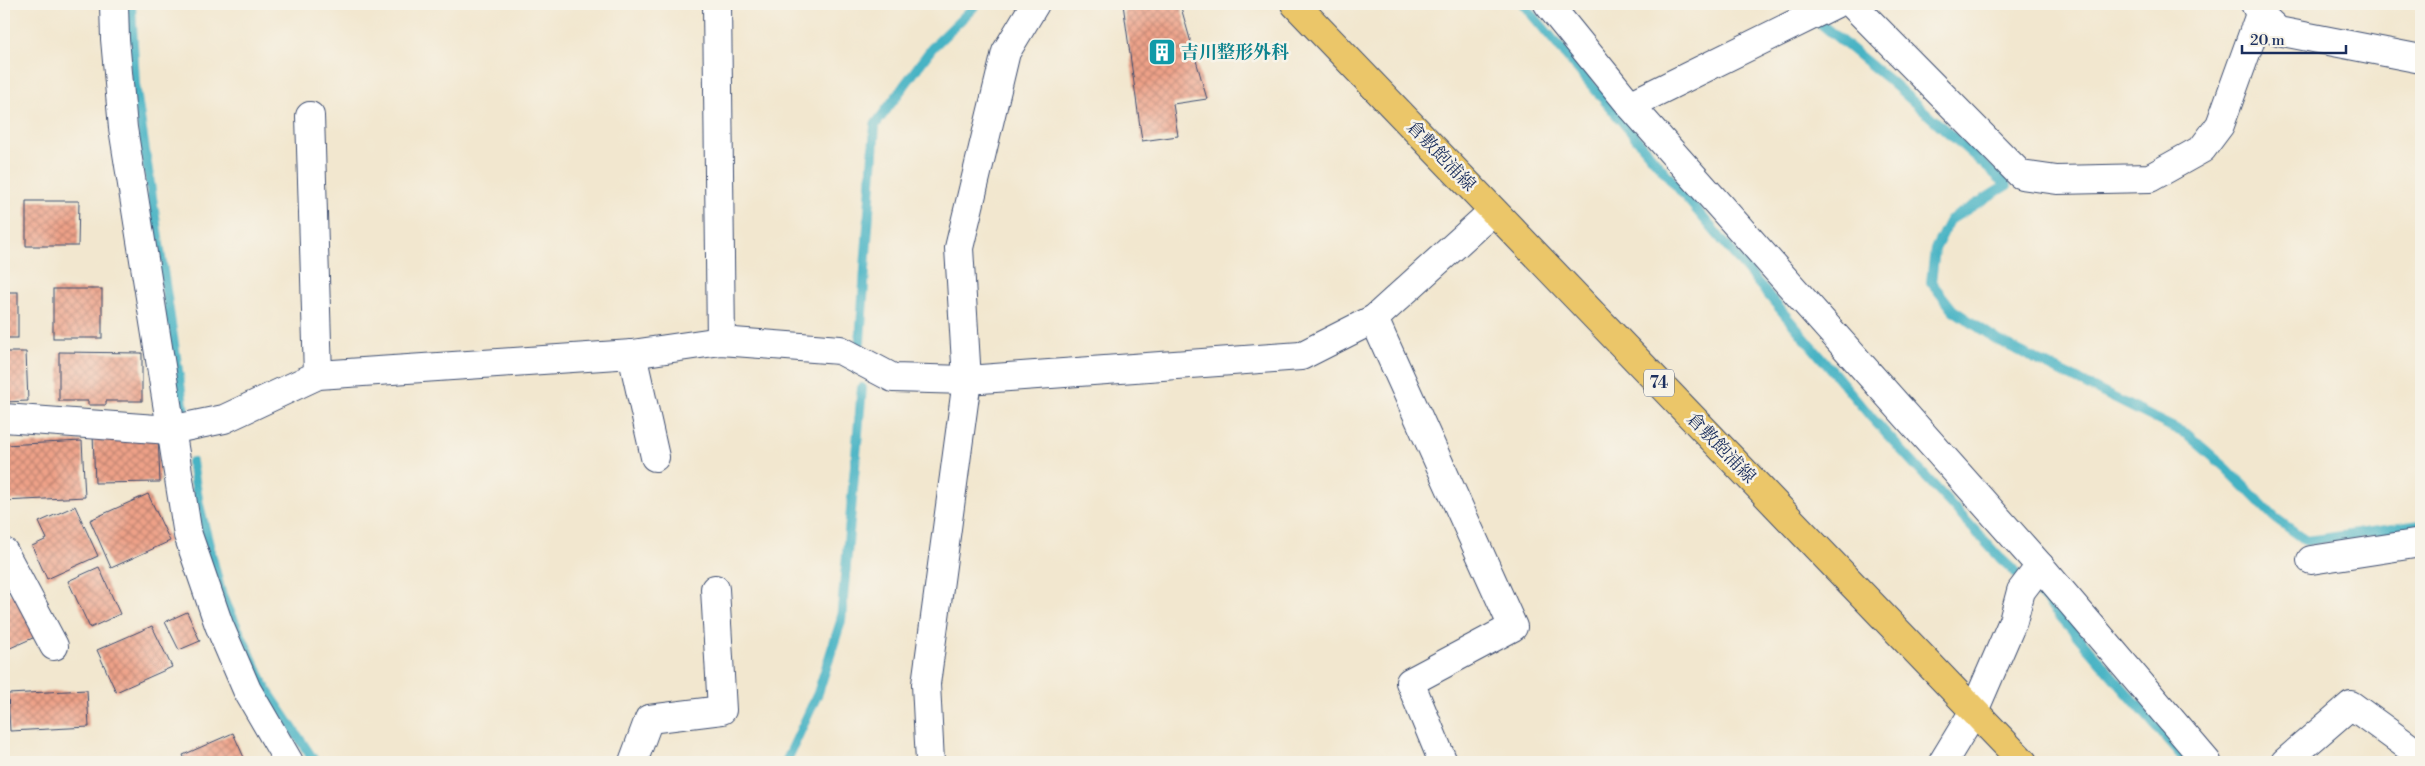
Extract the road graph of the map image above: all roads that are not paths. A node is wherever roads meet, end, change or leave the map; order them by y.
1 (114, 4) edge
2 (718, 4) edge
3 (1034, 4) edge
4 (1295, 4) edge
5 (1548, 4) edge
6 (1835, 4) edge
7 (1852, 4) edge
8 (2258, 9) edge
9 (2421, 59) edge
10 (1630, 105) junction
11 (310, 116) dead end
12 (1493, 211) junction
13 (1374, 319) junction
14 (720, 341) junction
15 (632, 354) junction
16 (318, 375) junction
17 (967, 380) junction
18 (4, 418) edge
19 (170, 430) junction
20 (655, 457) dead end
21 (2421, 543) edge
22 (4, 552) edge
23 (2311, 560) dead end
24 (2032, 577) junction
25 (715, 589) dead end
26 (54, 646) dead end
27 (1974, 711) junction
28 (2421, 756) edge
29 (289, 762) edge
30 (633, 762) edge
31 (930, 762) edge
32 (1443, 762) edge
33 (1943, 762) edge
34 (2023, 762) edge
35 (2207, 762) edge
36 (2285, 762) edge

1 - 19 street
2 - 14 street
3 - 17 street
4 - 12 main road, 倉敷飽浦線 / 74
5 - 10 street
6 - 10 street
7 - 8 street
8 - 9 street
10 - 24 street
11 - 16 street
12 - 13 street
12 - 27 main road, 倉敷飽浦線 / 74
13 - 17 street
13 - 32 street
14 - 15 street
14 - 17 street
15 - 16 street
15 - 20 street
16 - 19 street
17 - 31 street
18 - 19 street
19 - 29 street
21 - 23 street
22 - 26 street
24 - 27 street
24 - 35 street
25 - 30 street
27 - 33 street
27 - 34 main road, 倉敷飽浦線 / 74
28 - 36 street

